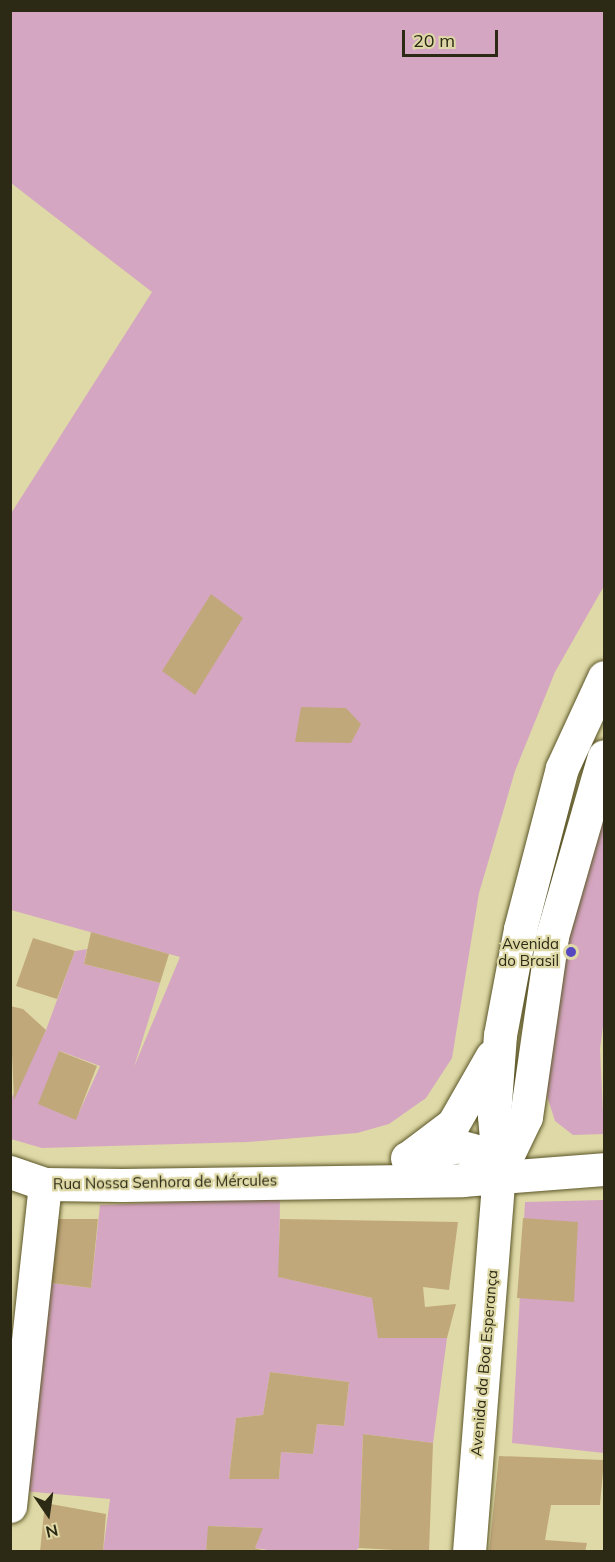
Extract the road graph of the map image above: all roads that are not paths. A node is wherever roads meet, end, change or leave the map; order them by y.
1 (604, 677) edge
2 (604, 756) edge
3 (500, 1035) junction
4 (408, 1158) junction
5 (604, 1168) edge
6 (10, 1172) edge
7 (499, 1174) junction
8 (321, 1180) junction
9 (45, 1184) junction
10 (10, 1199) edge
11 (10, 1506) edge
12 (469, 1551) edge

1 - 3 street
2 - 7 street
3 - 4 street
3 - 7 street
4 - 7 street, Rua Nossa Senhora de Mércules
4 - 8 street, Rua Nossa Senhora de Mércules
5 - 7 street, Rua Nossa Senhora de Mércules
6 - 9 street, Rua Nossa Senhora de Mércules
7 - 8 street, Rua Nossa Senhora de Mércules
7 - 12 street, Avenida da Boa Esperança
8 - 9 street, Rua Nossa Senhora de Mércules
9 - 10 street
9 - 11 street

